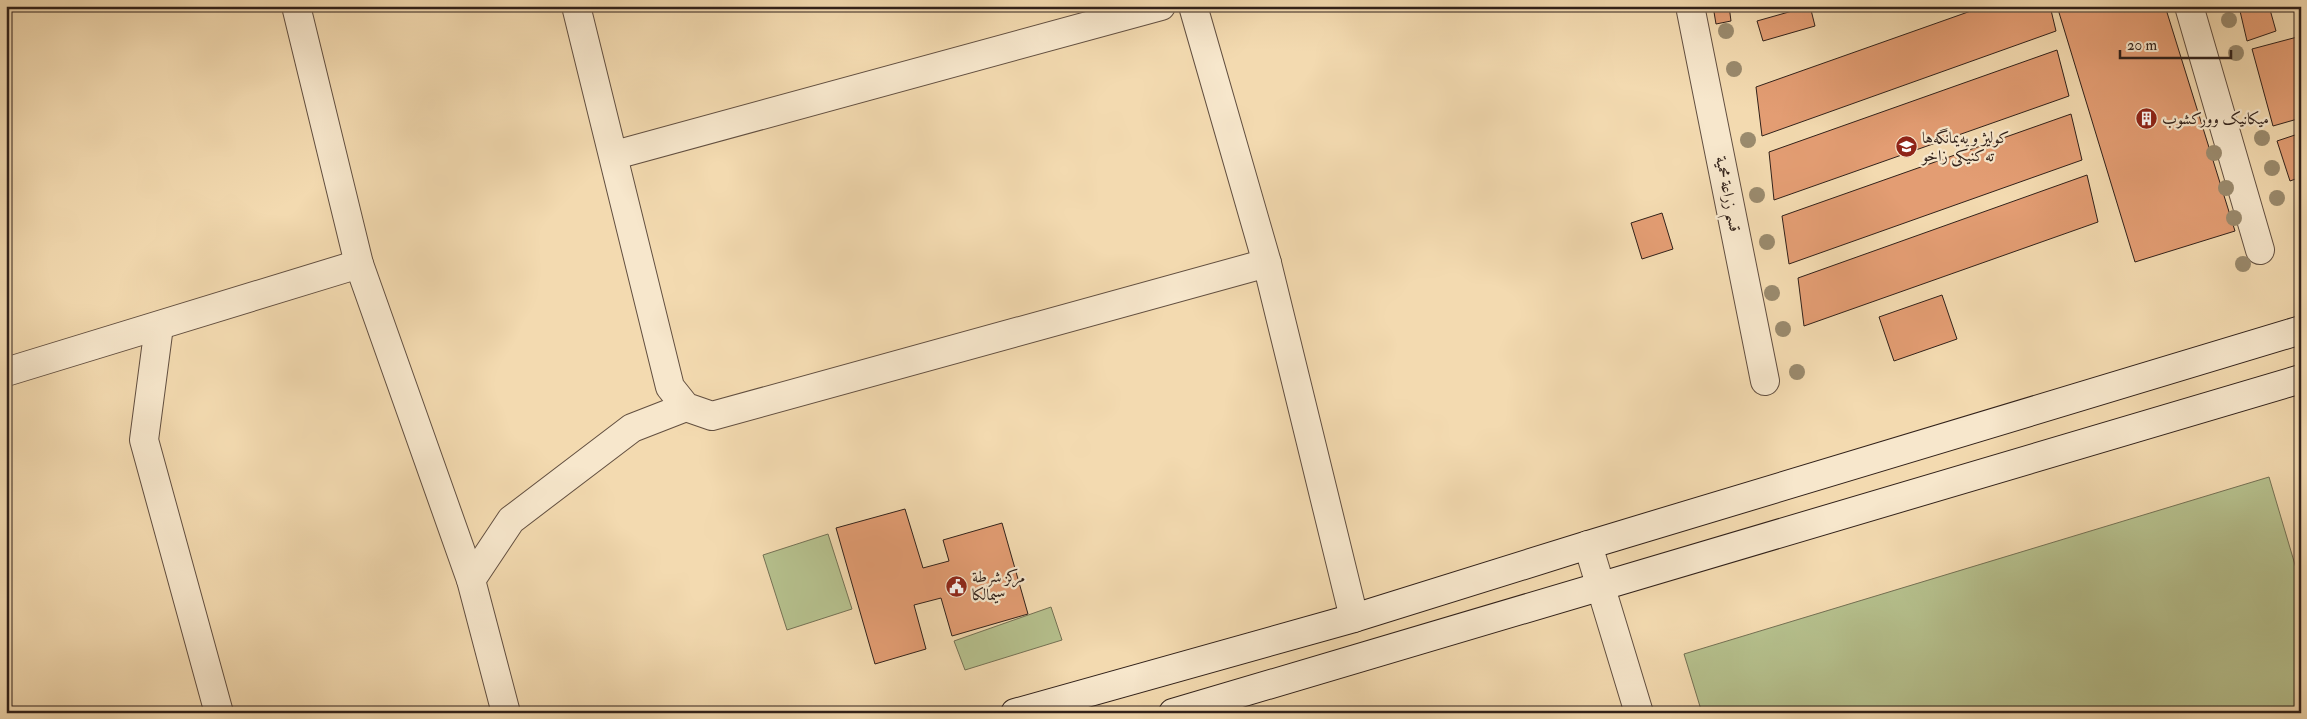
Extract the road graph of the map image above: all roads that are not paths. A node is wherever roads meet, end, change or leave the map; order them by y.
1 (296, 6) edge
2 (576, 6) edge
3 (1161, 6) edge
4 (1193, 6) edge
5 (1690, 6) edge
6 (2189, 6) edge
7 (614, 155) junction
8 (2260, 250) dead end
9 (1267, 263) junction
10 (359, 264) junction
11 (159, 326) junction
12 (2301, 330) edge
13 (6, 372) edge
14 (2301, 379) edge
15 (1765, 381) dead end
16 (686, 406) junction
17 (1588, 545) junction
18 (471, 580) junction
19 (1600, 585) junction
20 (1354, 618) junction
21 (220, 713) edge
22 (506, 713) edge
23 (1015, 713) edge
24 (1173, 713) edge
25 (1639, 713) edge

1 - 10 street
2 - 7 street
3 - 7 street
4 - 9 street
5 - 15 street, قسم زراعة محمية
6 - 8 street
7 - 16 street
9 - 16 street
9 - 20 street
10 - 11 street
10 - 18 street
11 - 13 street
11 - 21 street
12 - 17 street
14 - 19 street
16 - 18 street
17 - 19 street
17 - 20 street
18 - 22 street
19 - 24 street
19 - 25 street
20 - 23 street

